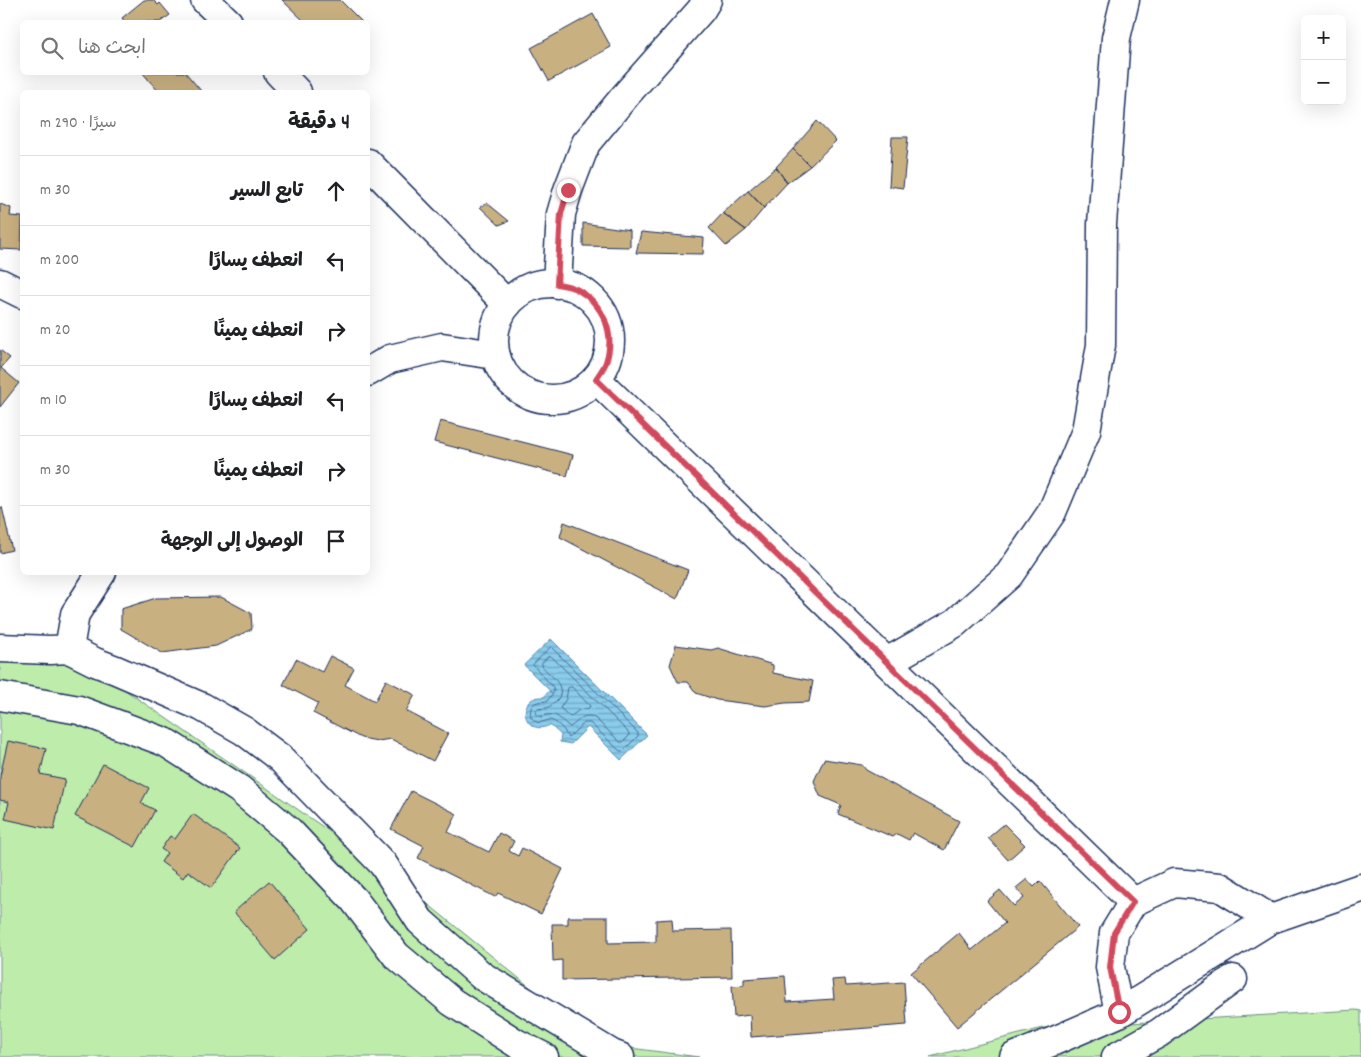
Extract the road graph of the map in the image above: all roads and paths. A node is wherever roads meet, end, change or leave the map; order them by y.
1 (206, 0) edge
2 (707, 0) edge
3 (1125, 0) edge
4 (226, 20) edge
5 (281, 75) edge
6 (296, 90) edge
7 (370, 165) edge
8 (0, 283) edge
9 (557, 284) junction
10 (20, 293) edge
11 (508, 304) junction
12 (496, 355) junction
13 (370, 371) edge
14 (596, 379) junction
15 (100, 575) edge
16 (0, 648) edge
17 (69, 649) junction
18 (887, 662) junction
19 (0, 696) edge
20 (1361, 888) edge
21 (1133, 902) junction
22 (1271, 919) junction
23 (1233, 980) dead end
24 (1119, 1012) junction
25 (544, 1057) edge
26 (620, 1057) edge
27 (1014, 1057) edge
28 (1116, 1057) edge

1 - 4 street
2 - 9 street
3 - 18 street
5 - 6 street
7 - 11 street
8 - 10 street
9 - 11 street
9 - 14 street
11 - 12 street
12 - 13 street
12 - 14 street
14 - 18 street
15 - 17 street
16 - 17 street
17 - 26 street
18 - 21 street
19 - 25 street
20 - 22 street
21 - 22 street
21 - 24 street
22 - 24 street
23 - 28 street
24 - 27 street

